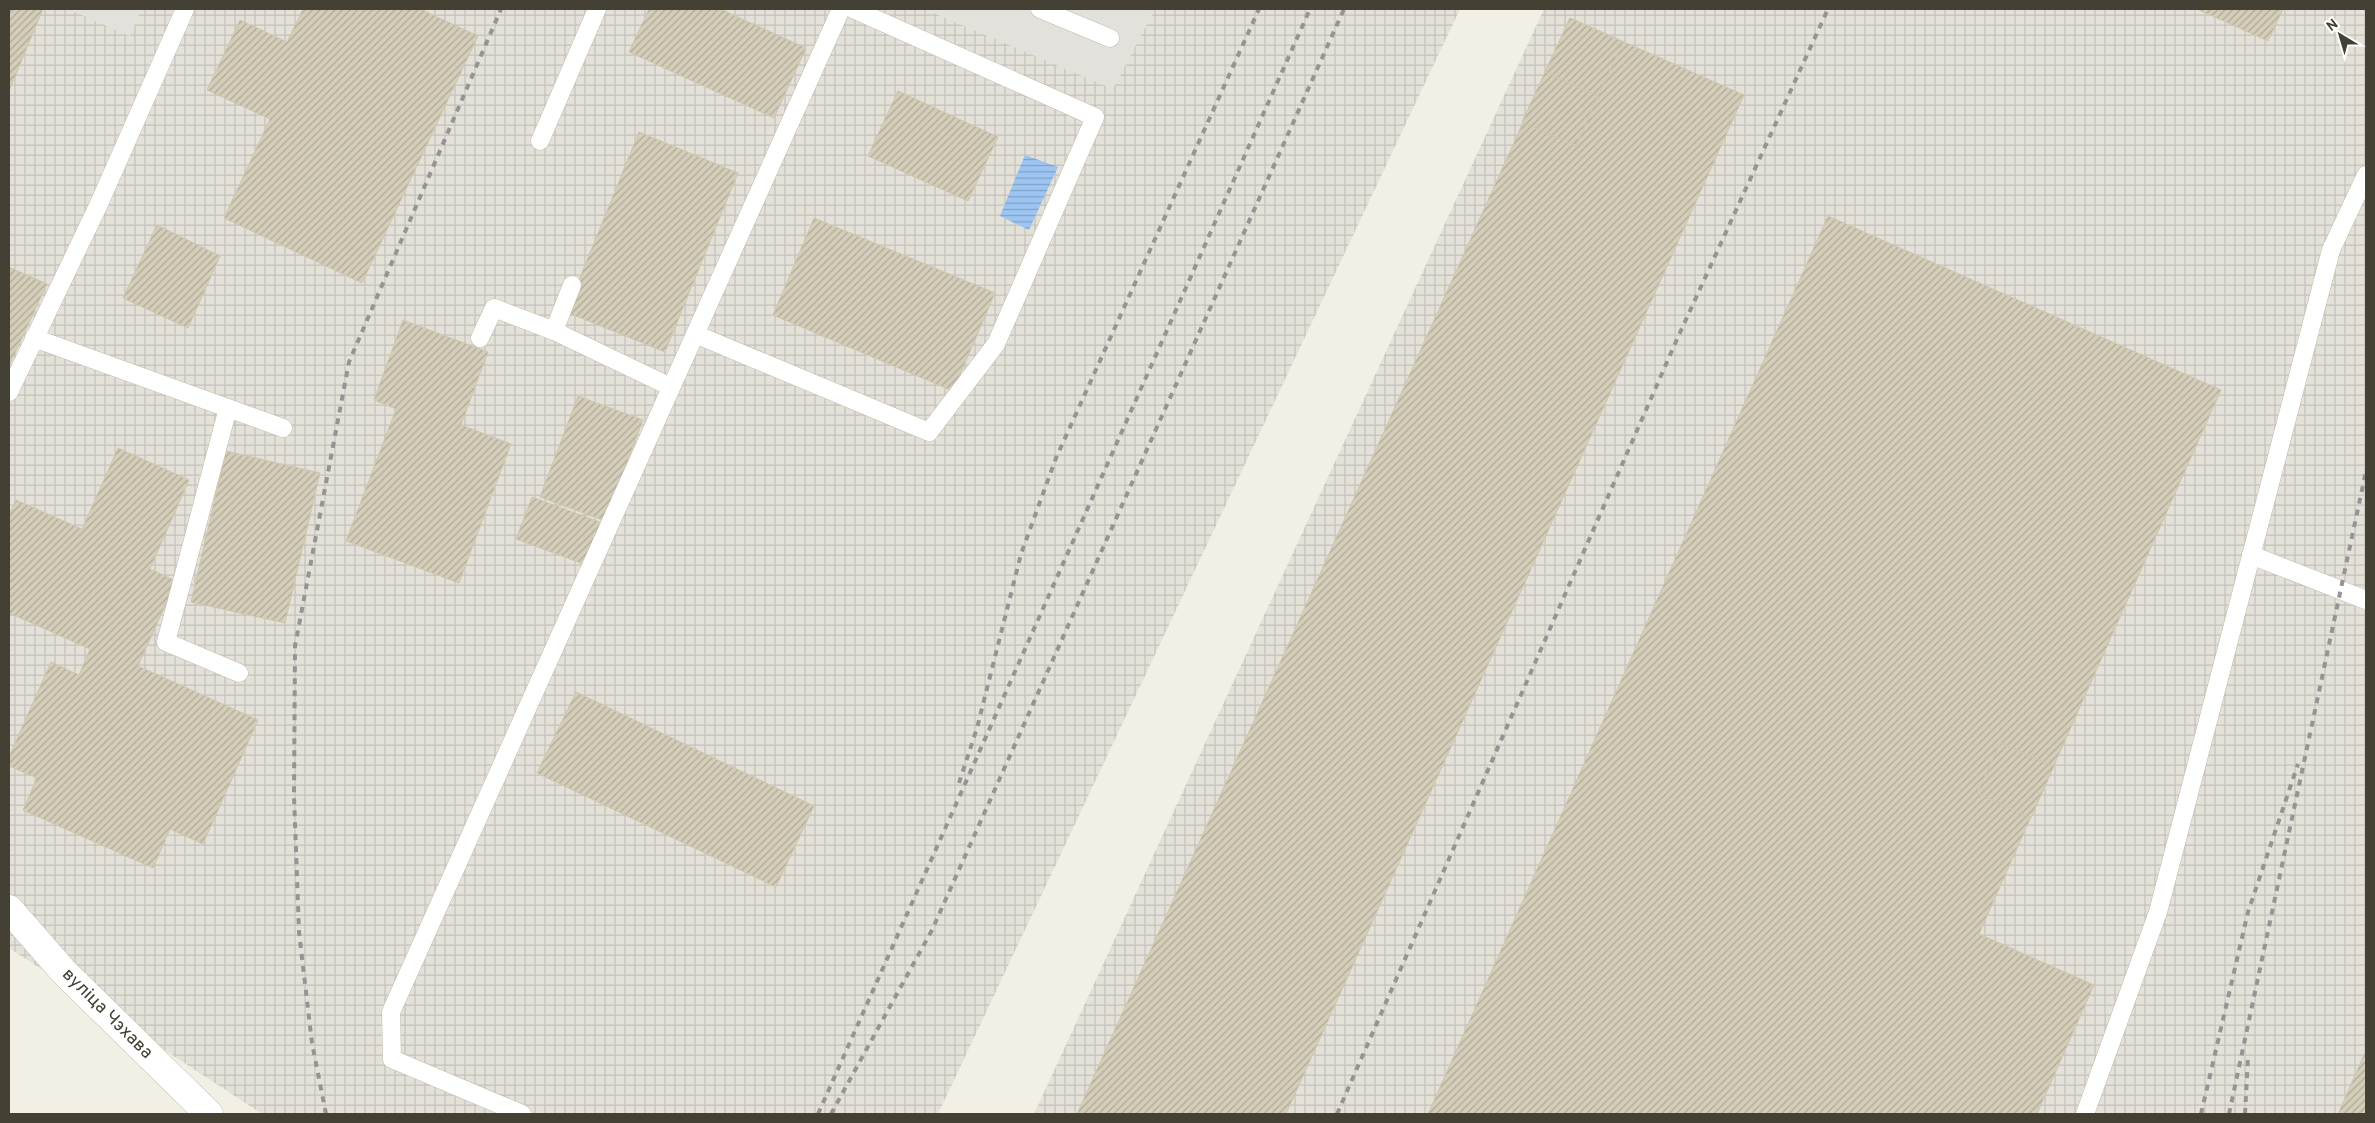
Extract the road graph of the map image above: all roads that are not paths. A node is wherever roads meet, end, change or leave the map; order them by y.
1 (185, 9) edge
2 (597, 9) edge
3 (841, 9) edge
4 (853, 9) edge
5 (1040, 9) edge
6 (1110, 38) dead end
7 (540, 141) dead end
8 (2366, 175) edge
9 (572, 285) dead end
10 (554, 331) junction
11 (695, 334) junction
12 (34, 338) junction
13 (480, 338) dead end
14 (670, 387) junction
15 (9, 392) edge
16 (228, 408) junction
17 (283, 428) dead end
18 (2252, 555) junction
19 (2366, 600) edge
20 (239, 673) dead end
21 (9, 909) edge
22 (209, 1114) edge
23 (522, 1114) edge
24 (2086, 1114) edge

1 - 12 lane
2 - 7 lane
3 - 11 lane
4 - 11 lane
5 - 6 lane
8 - 18 lane
9 - 10 lane
10 - 13 lane
10 - 14 lane
11 - 14 lane
12 - 15 lane
12 - 16 lane
14 - 23 lane
16 - 17 lane
16 - 20 lane
18 - 19 lane
18 - 24 lane
21 - 22 street, вуліца Чэхава

